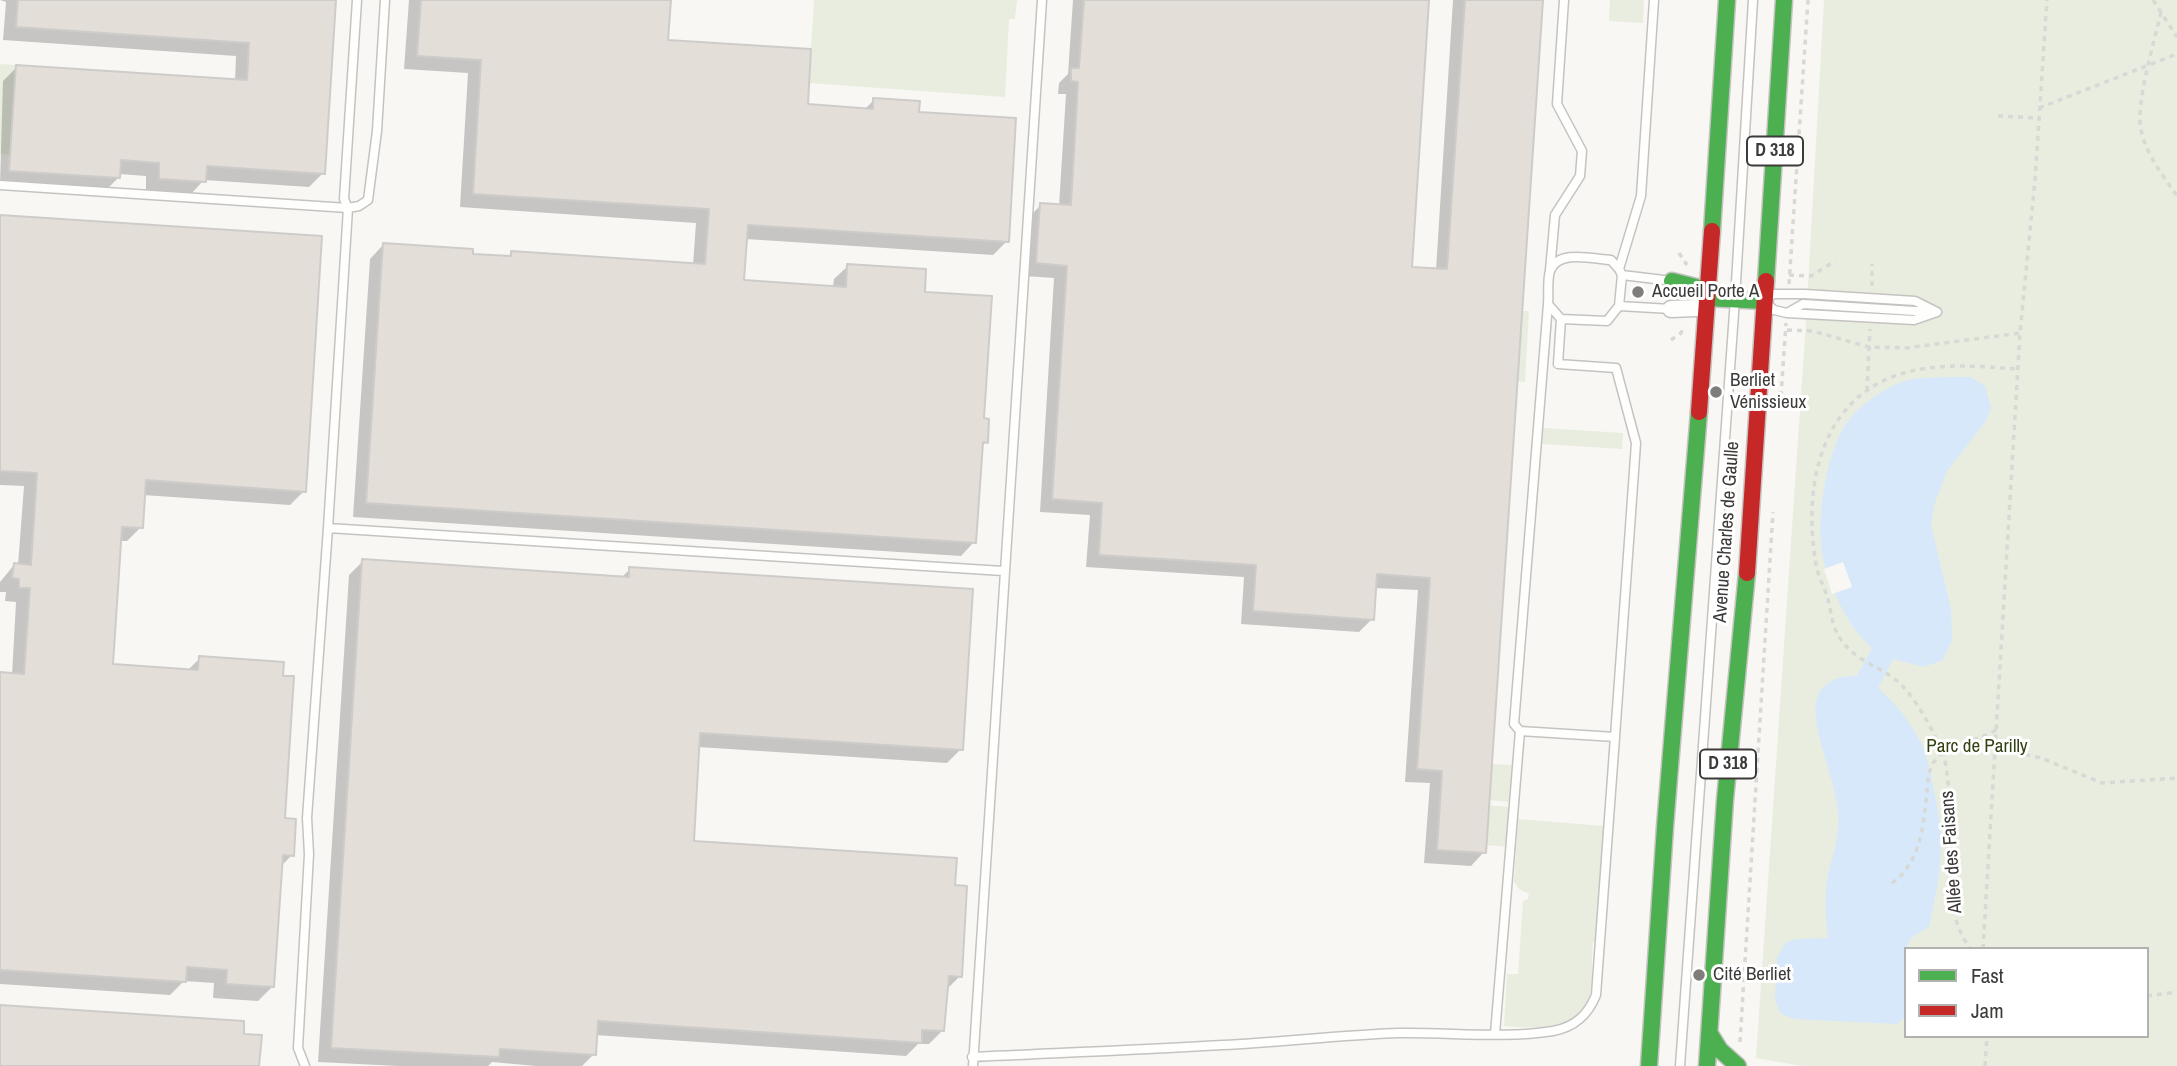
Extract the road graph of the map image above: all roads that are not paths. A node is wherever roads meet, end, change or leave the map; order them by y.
1 (357, 0) edge
2 (385, 0) edge
3 (1042, 0) edge
4 (1564, 0) edge
5 (1654, 0) edge
6 (1727, 0) edge
7 (1753, 0) edge
8 (1784, 0) edge
9 (0, 185) edge
10 (348, 208) junction
11 (1550, 270) junction
12 (1620, 272) junction
13 (1672, 281) joint
14 (1789, 293) junction
15 (1708, 298) junction
16 (1735, 299) junction
17 (1764, 301) junction
18 (1548, 304) junction
19 (1803, 304) junction
20 (1619, 306) junction
21 (1671, 309) joint
22 (1937, 312) junction
23 (1787, 313) junction
24 (1561, 319) junction
25 (328, 528) junction
26 (1003, 570) junction
27 (1520, 731) junction
28 (1615, 737) junction
29 (1495, 1034) junction
30 (1710, 1034) junction
31 (1739, 1058) edge
32 (973, 1061) edge
33 (305, 1066) edge
34 (1649, 1066) edge
35 (1680, 1066) edge
36 (1707, 1066) edge

1 - 10 lane
2 - 10 lane
3 - 26 lane
4 - 11 lane
5 - 12 lane
6 - 15 main road, Avenue Charles de Gaulle / D 318
7 - 16 lane
8 - 17 main road, Avenue Charles de Gaulle / D 318
9 - 10 lane
10 - 25 lane
11 - 12 lane
11 - 18 lane
12 - 13 lane
12 - 20 lane
13 - 15 main road
14 - 17 lane
14 - 19 lane
14 - 22 lane
15 - 16 main road
15 - 21 street
15 - 34 main road, Avenue Charles de Gaulle / D 318
16 - 17 main road
16 - 35 lane
17 - 23 lane
17 - 30 main road, Avenue Charles de Gaulle / D 318
18 - 24 lane
18 - 27 lane
19 - 22 lane
19 - 23 lane
20 - 21 lane
20 - 24 lane
22 - 23 lane
24 - 28 lane
25 - 26 lane
25 - 33 lane
26 - 32 lane
27 - 28 lane
27 - 29 lane
28 - 29 lane
29 - 32 lane
30 - 31 main road
30 - 36 main road, Avenue Charles de Gaulle

